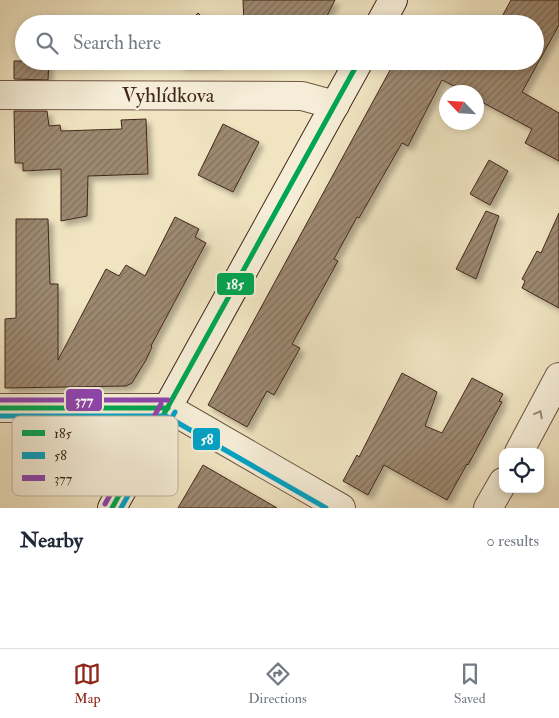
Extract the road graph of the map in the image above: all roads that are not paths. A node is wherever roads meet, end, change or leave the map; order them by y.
1 (393, 0) edge
2 (385, 15) edge
3 (354, 70) edge
4 (0, 94) edge
5 (335, 105) junction
6 (559, 377) edge
7 (0, 408) edge
8 (168, 408) junction
9 (164, 416) edge
10 (521, 448) edge
11 (499, 489) edge
12 (119, 496) edge
13 (112, 508) edge
14 (341, 508) edge
15 (488, 508) edge

1 - 2 street
3 - 5 street
4 - 5 street, Vyhlídkova
5 - 8 street
10 -> 6 street
7 - 8 street
8 - 9 street
8 - 14 street
11 - 15 street
12 - 13 street

